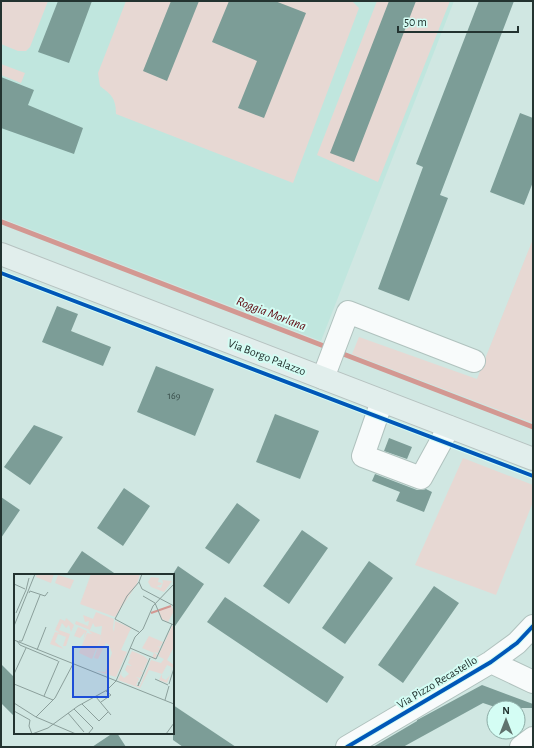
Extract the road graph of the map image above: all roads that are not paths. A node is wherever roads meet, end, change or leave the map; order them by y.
1 (1, 254) edge
2 (474, 361) dead end
3 (325, 373) junction
4 (382, 401) junction
5 (449, 427) junction
6 (533, 460) edge
7 (533, 626) edge
8 (491, 662) junction
9 (533, 682) edge
10 (533, 738) edge
11 (347, 747) edge
12 (521, 747) edge

1 - 3 main road, Via Borgo Palazzo
2 - 3 street
3 - 4 main road, Via Borgo Palazzo
4 - 5 main road, Via Borgo Palazzo
4 - 5 street
5 - 6 main road, Via Borgo Palazzo
7 - 8 street, Via Pizzo Recastello
8 - 9 street
8 - 11 street, Via Pizzo Recastello
10 - 12 street

